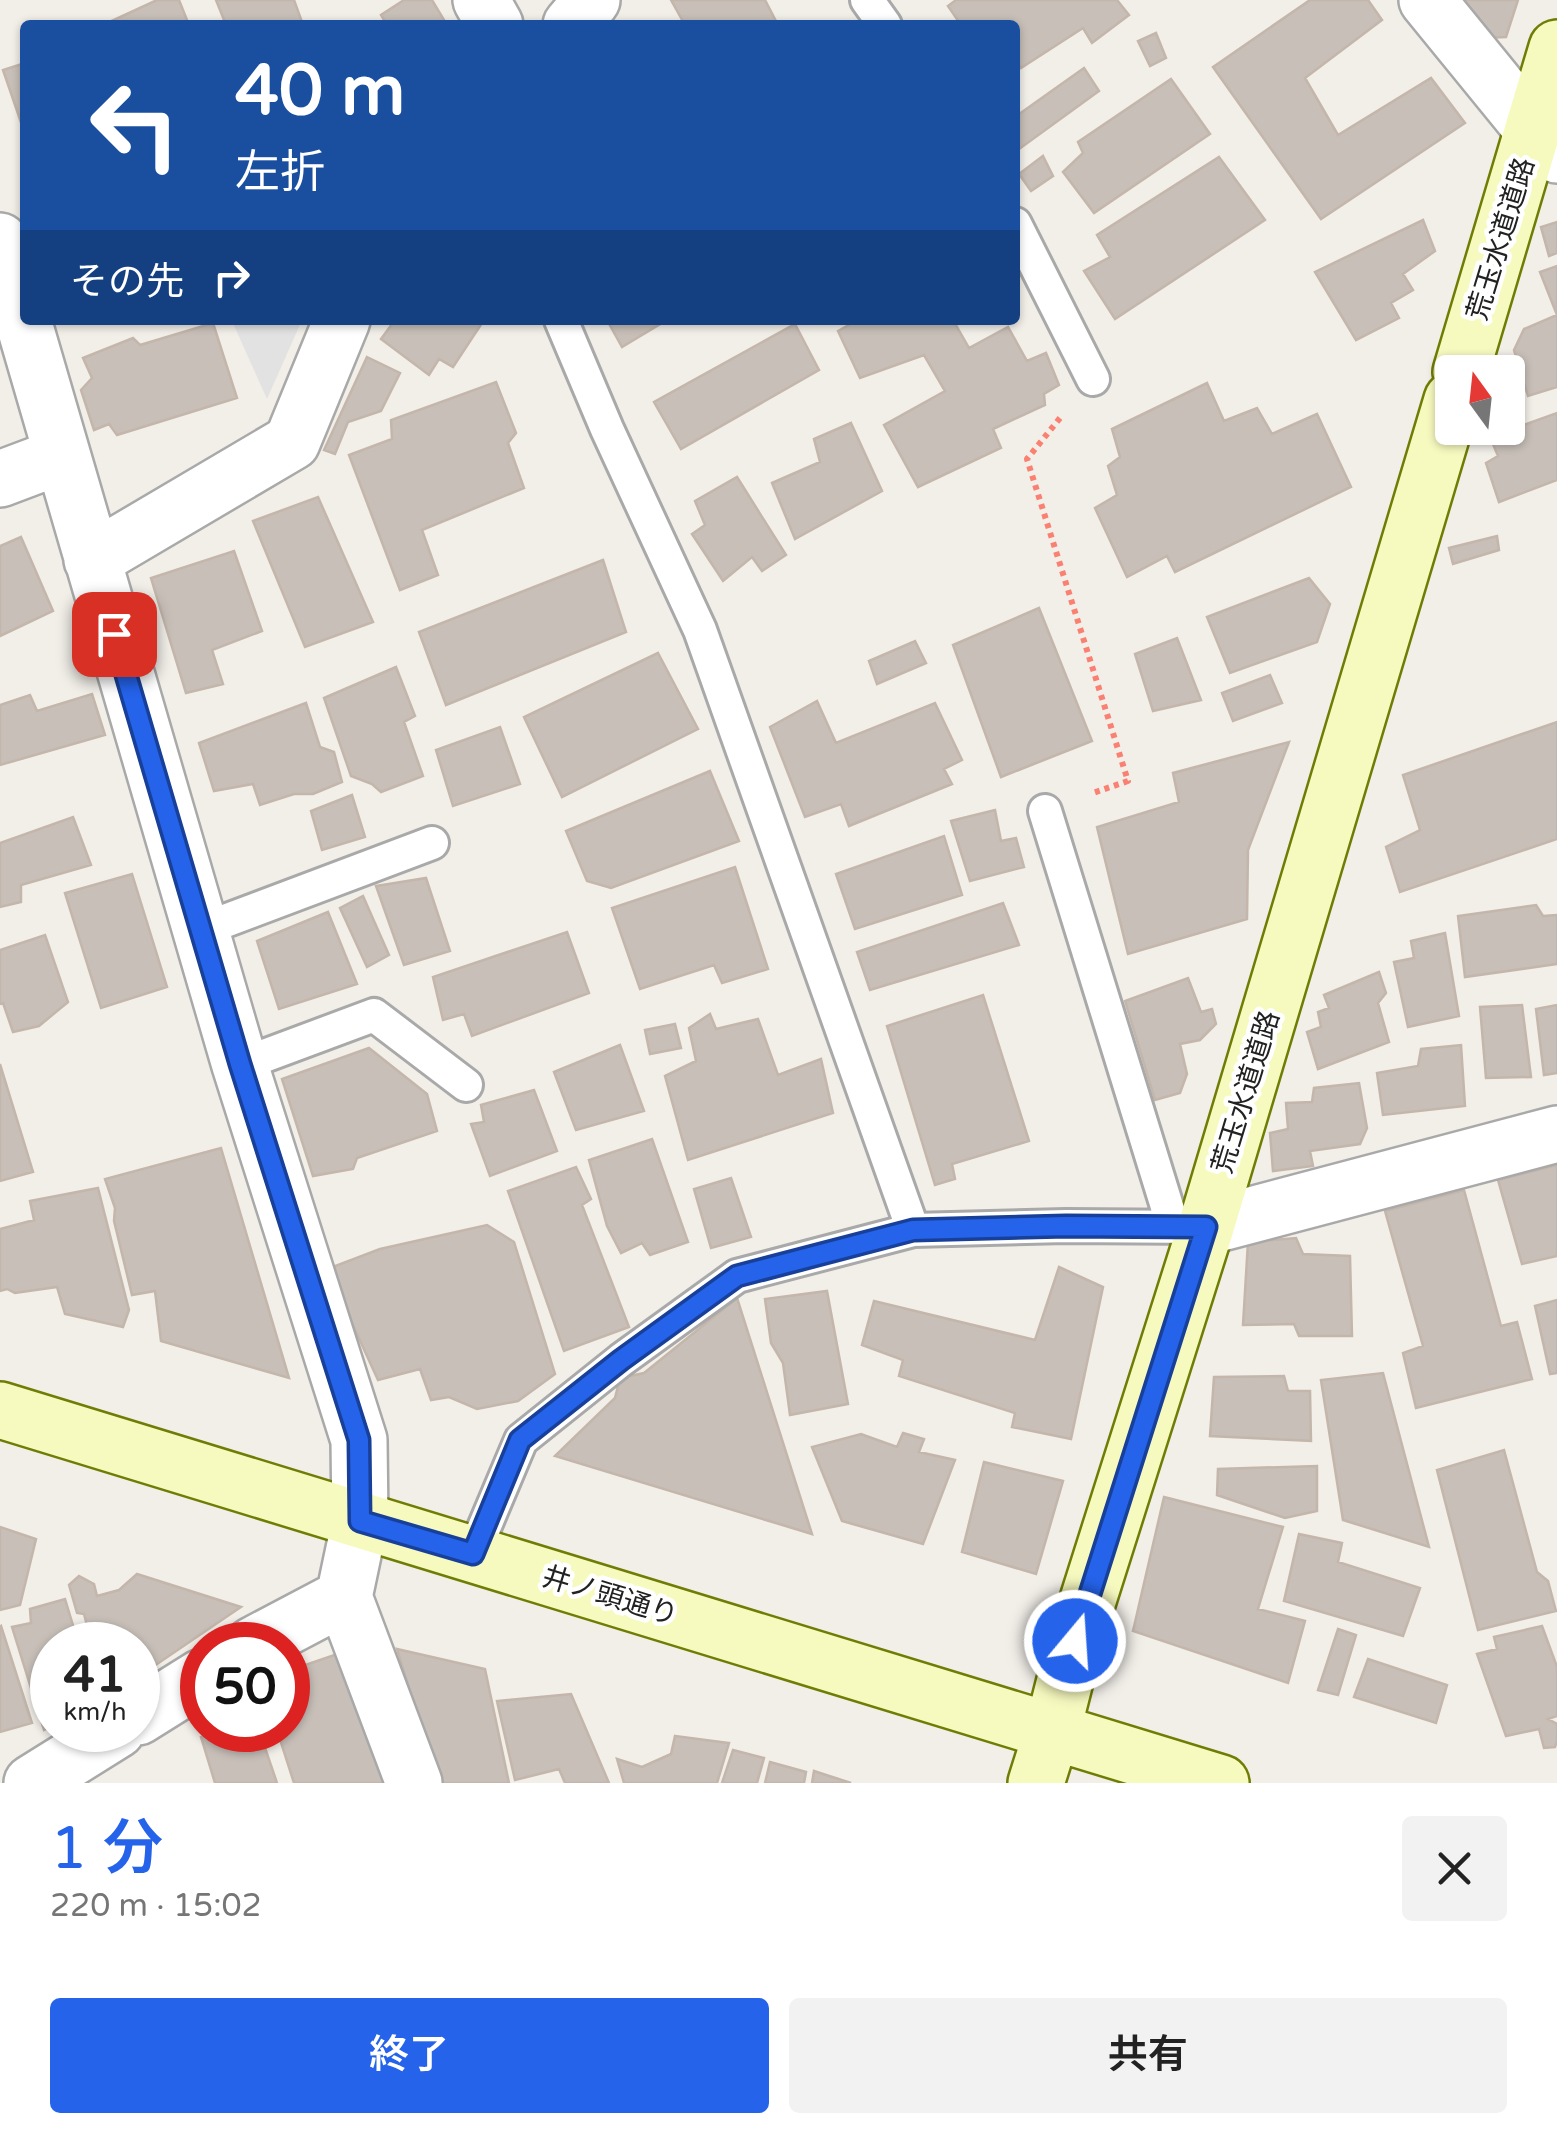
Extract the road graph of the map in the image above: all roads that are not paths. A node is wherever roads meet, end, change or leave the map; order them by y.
1 (592, 0) edge
2 (1426, 0) edge
3 (575, 20) edge
4 (1557, 48) edge
5 (1545, 142) edge
6 (1020, 234) edge
7 (0, 241) edge
8 (20, 310) edge
9 (24, 325) edge
10 (340, 325) edge
11 (563, 325) edge
12 (1467, 355) edge
13 (1092, 378) road end
14 (1438, 445) edge
15 (62, 456) junction
16 (0, 479) edge
17 (92, 560) junction
18 (1045, 811) road end
19 (432, 843) dead end
20 (201, 930) junction
21 (240, 1064) junction
22 (466, 1086) dead end
23 (1557, 1134) edge
24 (1189, 1226) junction
25 (913, 1230) junction
26 (0, 1410) edge
27 (360, 1521) junction
28 (473, 1554) junction
29 (344, 1597) junction
30 (297, 1622) edge
31 (1052, 1732) junction
32 (82, 1752) edge
33 (32, 1783) edge
34 (414, 1783) edge
35 (1036, 1783) edge
36 (1220, 1783) edge

1 - 3 street
2 - 5 street
4 - 5 main road, 荒玉水道道路
5 - 12 main road, 荒玉水道道路
6 - 13 lane
7 - 8 street
9 - 15 street
10 - 17 street
11 - 25 lane
14 - 24 main road, 荒玉水道道路
15 - 16 street
15 - 17 street
17 - 20 street
18 - 24 lane
19 - 20 lane
20 - 21 street
21 - 22 lane
21 - 27 street
23 - 24 street
24 - 25 lane
24 - 31 main road, 荒玉水道道路
25 - 28 lane
26 - 27 main road, 井ノ頭通り
27 - 28 main road, 井ノ頭通り
27 - 29 street
28 - 31 main road, 井ノ頭通り
29 - 30 street
29 - 34 street
31 - 35 main road, 荒玉水道道路
31 - 36 main road, 井ノ頭通り
32 - 33 street

